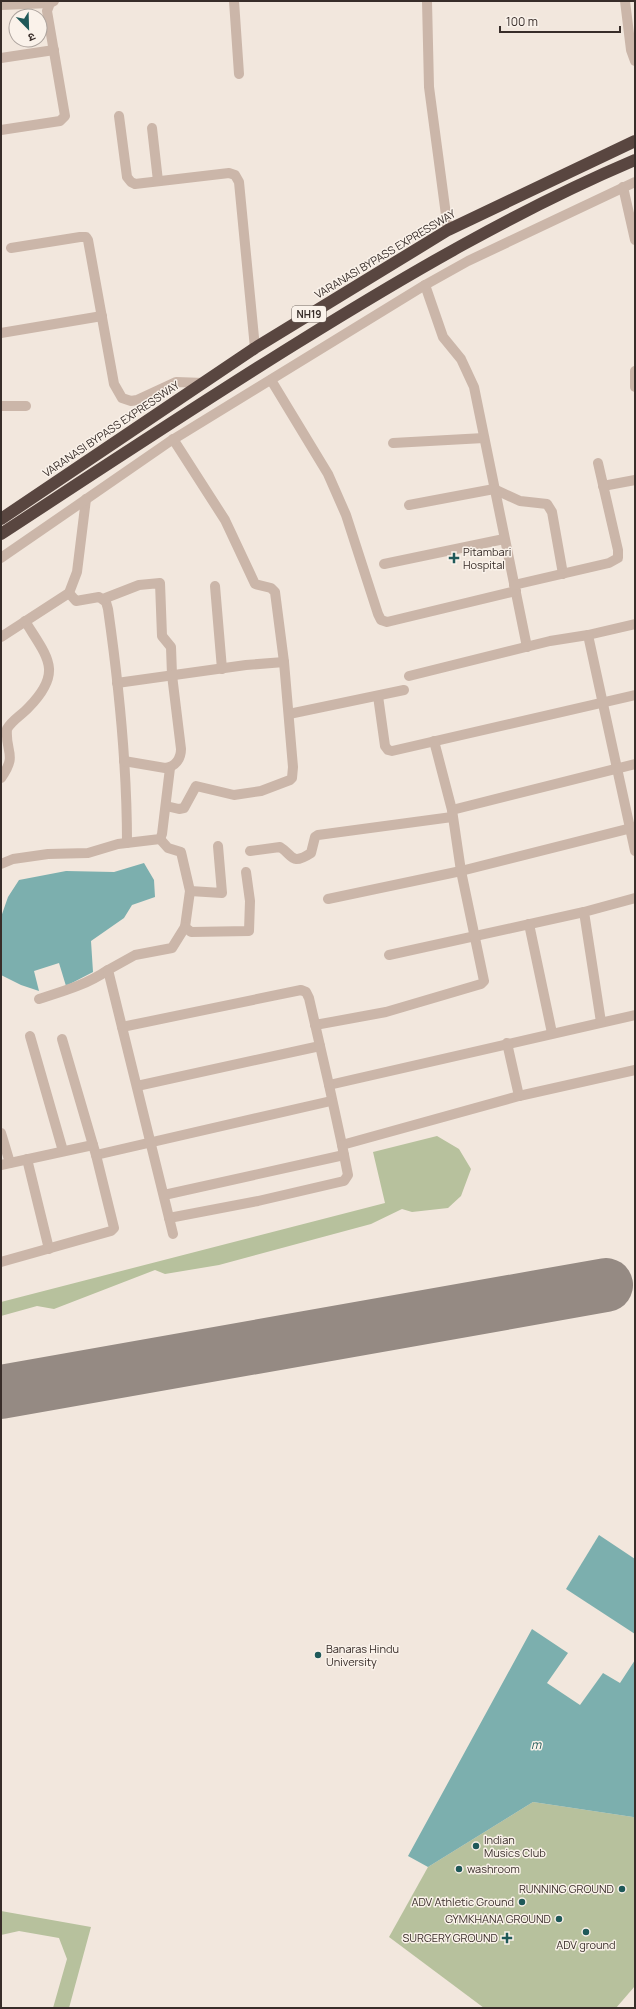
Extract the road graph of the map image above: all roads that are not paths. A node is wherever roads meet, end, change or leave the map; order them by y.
1 (234, 1) edge
2 (427, 1) edge
3 (625, 1) edge
4 (52, 2) edge
5 (1, 5) edge
6 (54, 50) junction
7 (1, 58) edge
8 (635, 61) edge
9 (239, 74) dead end
10 (119, 116) dead end
11 (152, 128) dead end
12 (1, 130) edge
13 (635, 141) edge
14 (635, 160) edge
15 (158, 181) junction
16 (635, 182) edge
17 (623, 187) junction
18 (448, 230) junction
19 (635, 240) edge
20 (11, 248) dead end
21 (425, 285) junction
22 (102, 316) junction
23 (1, 333) edge
24 (255, 348) junction
25 (635, 371) edge
26 (271, 380) junction
27 (204, 383) junction
28 (635, 387) edge
29 (1, 406) edge
30 (26, 406) dead end
31 (484, 438) junction
32 (173, 439) junction
33 (393, 443) dead end
34 (598, 463) dead end
35 (635, 480) edge
36 (603, 486) junction
37 (494, 489) junction
38 (86, 500) junction
39 (408, 505) dead end
40 (1, 519) edge
41 (1, 534) edge
42 (504, 539) junction
43 (1, 558) edge
44 (384, 564) dead end
45 (563, 574) junction
46 (215, 586) dead end
47 (515, 588) junction
48 (69, 592) junction
49 (102, 599) junction
50 (25, 621) junction
51 (635, 624) edge
52 (588, 635) junction
53 (1, 637) edge
54 (527, 647) junction
55 (284, 662) junction
56 (222, 669) junction
57 (172, 675) junction
58 (409, 676) dead end
59 (117, 683) junction
60 (404, 690) dead end
61 (635, 695) edge
62 (378, 696) junction
63 (604, 702) junction
64 (289, 714) junction
65 (434, 741) junction
66 (124, 761) junction
67 (635, 764) edge
68 (170, 768) junction
69 (616, 768) junction
70 (1, 778) edge
71 (166, 806) junction
72 (452, 814) junction
73 (632, 828) edge
74 (160, 839) junction
75 (127, 843) junction
76 (218, 846) dead end
77 (250, 851) dead end
78 (635, 851) edge
79 (1, 864) edge
80 (460, 871) junction
81 (246, 872) dead end
82 (190, 891) junction
83 (635, 898) edge
84 (328, 899) dead end
85 (584, 912) junction
86 (529, 924) junction
87 (186, 928) junction
88 (476, 936) junction
89 (390, 955) dead end
90 (108, 970) junction
91 (39, 999) dead end
92 (635, 1015) edge
93 (601, 1022) junction
94 (315, 1025) junction
95 (122, 1027) junction
96 (552, 1034) junction
97 (30, 1036) dead end
98 (62, 1039) dead end
99 (507, 1043) junction
100 (320, 1046) junction
101 (635, 1070) edge
102 (329, 1084) junction
103 (137, 1086) junction
104 (519, 1096) junction
105 (331, 1101) junction
106 (1, 1133) edge
107 (152, 1143) junction
108 (93, 1145) junction
109 (343, 1150) junction
110 (63, 1151) junction
111 (96, 1155) junction
112 (27, 1159) junction
113 (5, 1164) edge
114 (164, 1195) junction
115 (169, 1218) junction
116 (173, 1234) dead end
117 (49, 1249) junction
118 (1, 1262) edge

1 - 9 street
2 - 18 street
3 - 8 street
4 - 5 street
4 - 6 street
6 - 7 street
6 - 12 street
10 - 15 street
11 - 15 street
13 - 18 highway, VARANASI BYPASS EXPRESSWAY / NH19
14 - 41 highway, NH19
15 - 24 street
16 - 17 street
17 - 19 street
17 - 21 street
18 - 24 highway, VARANASI BYPASS EXPRESSWAY / NH19
20 - 22 street
21 - 26 street
21 - 31 street
22 - 23 street
22 - 27 street
24 - 27 highway, VARANASI BYPASS EXPRESSWAY / NH19
25 - 28 street
26 - 32 street
26 - 47 street
27 - 40 highway, VARANASI BYPASS EXPRESSWAY / NH19
29 - 30 street
31 - 33 street
31 - 37 street
32 - 38 street
32 - 55 street
34 - 36 street
35 - 36 street
36 - 45 street
37 - 39 street
37 - 42 street
37 - 45 street
38 - 43 street
38 - 48 street
42 - 44 street
42 - 47 street
45 - 47 street
46 - 56 street
47 - 54 street
48 - 49 street
48 - 50 street
49 - 57 street
49 - 59 street
50 - 53 street
50 - 70 street
51 - 52 street
52 - 54 street
52 - 63 street
54 - 58 street
55 - 56 street
55 - 64 street
56 - 57 street
57 - 59 street
57 - 68 street
59 - 66 street
60 - 62 street
61 - 63 street
62 - 64 street
62 - 65 street
63 - 65 street
63 - 69 street
64 - 71 street
65 - 72 street
66 - 68 street
66 - 75 street
67 - 69 street
68 - 71 street
69 - 72 street
69 - 73 street
71 - 74 street
72 - 77 street
72 - 80 street
73 - 78 street
73 - 80 street
74 - 75 street
74 - 82 street
75 - 79 street
76 - 82 street
80 - 84 street
80 - 88 street
81 - 87 street
82 - 87 street
83 - 85 street
85 - 86 street
85 - 93 street
86 - 88 street
86 - 96 street
87 - 90 street
88 - 89 street
88 - 94 street
90 - 91 street
90 - 95 street
92 - 93 street
93 - 96 street
94 - 95 street
94 - 100 street
95 - 103 street
96 - 99 street
97 - 110 street
98 - 108 street
99 - 102 street
99 - 104 street
100 - 102 street
100 - 103 street
101 - 104 street
102 - 105 street
103 - 107 street
104 - 109 street
105 - 107 street
105 - 109 street
106 - 113 street
107 - 111 street
107 - 114 street
108 - 110 street
108 - 111 street
109 - 114 street
109 - 115 street
110 - 112 street
111 - 117 street
112 - 113 street
112 - 117 street
114 - 115 street
115 - 116 street
117 - 118 street

